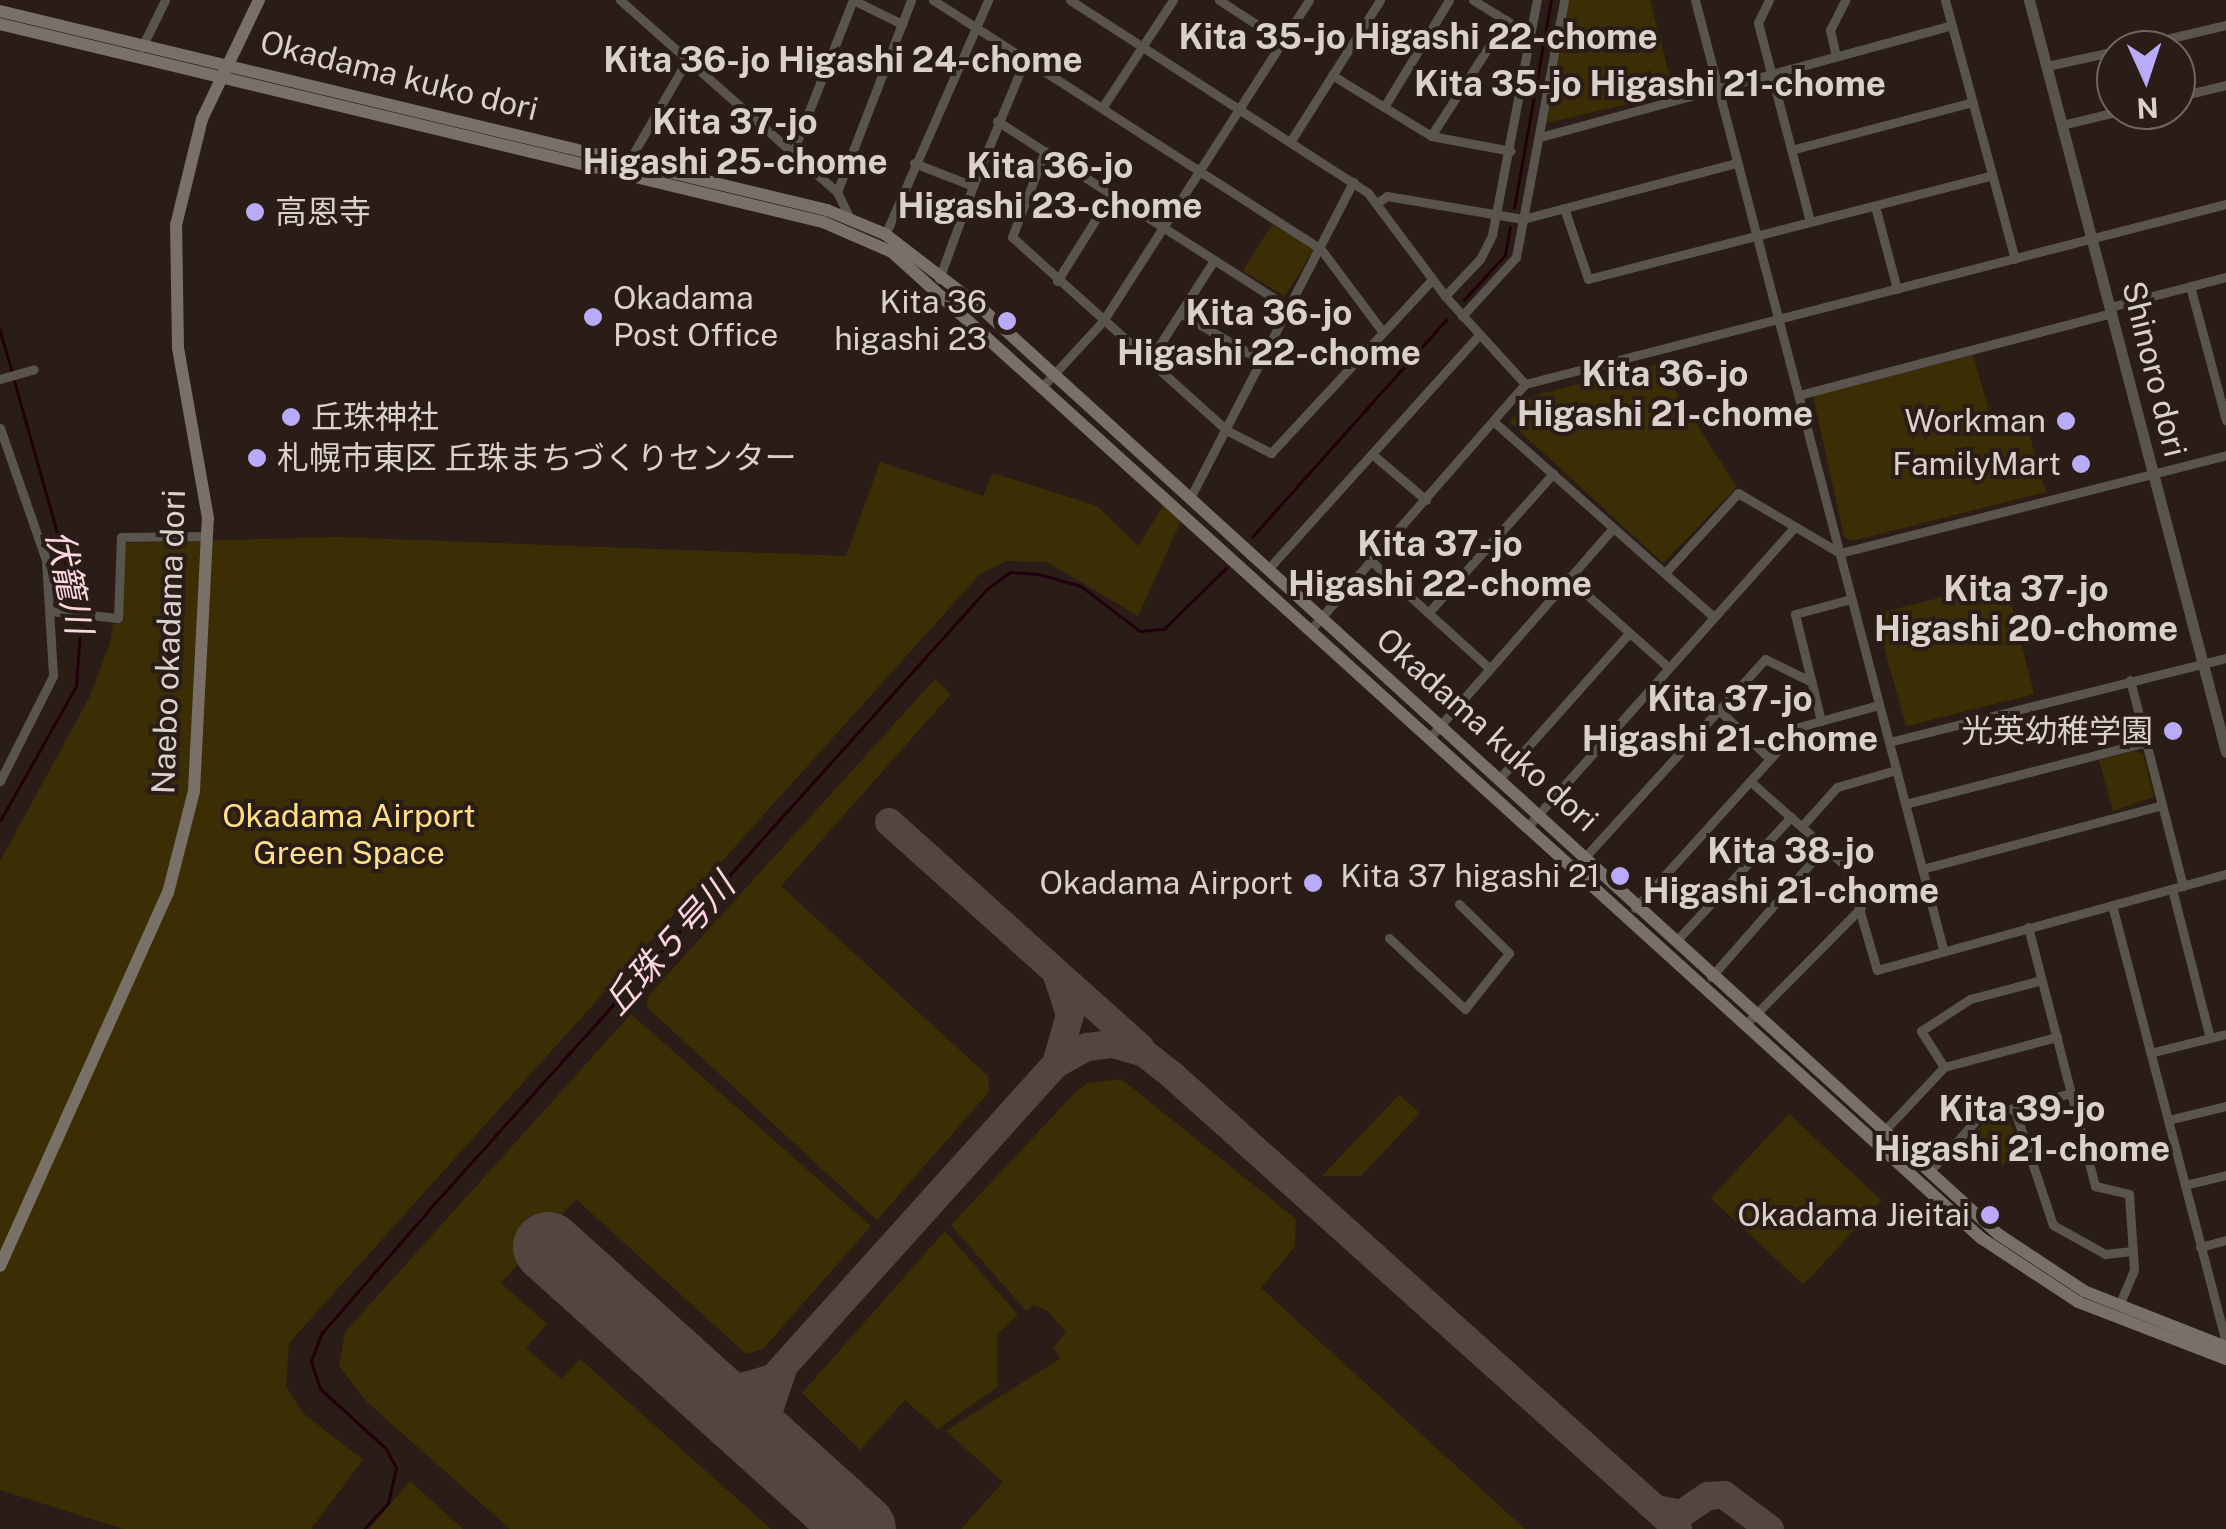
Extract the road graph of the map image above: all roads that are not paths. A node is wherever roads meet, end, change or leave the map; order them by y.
1 (166, 0) edge
2 (259, 0) edge
3 (620, 0) edge
4 (853, 0) edge
5 (911, 0) edge
6 (933, 0) edge
7 (988, 0) edge
8 (1070, 0) edge
9 (1174, 0) edge
10 (1218, 0) edge
11 (1308, 0) edge
12 (1380, 0) edge
13 (1449, 0) edge
14 (1473, 0) edge
15 (1537, 0) edge
16 (1564, 0) edge
17 (1695, 0) edge
18 (1770, 0) edge
19 (1845, 0) edge
20 (1945, 0) edge
21 (2031, 0) edge
22 (0, 10) edge
23 (1506, 20) junction
24 (0, 24) edge
25 (902, 24) junction
26 (1952, 25) junction
27 (2226, 25) edge
28 (972, 26) junction
29 (2196, 32) edge
30 (1531, 36) junction
31 (1282, 41) junction
32 (144, 44) junction
33 (1142, 46) junction
34 (2096, 55) edge
35 (1836, 56) junction
36 (138, 58) junction
37 (1024, 59) junction
38 (687, 60) junction
39 (227, 62) junction
40 (2046, 66) junction
41 (1770, 74) junction
42 (1332, 75) junction
43 (219, 78) junction
44 (2226, 85) edge
45 (1717, 88) junction
46 (2196, 92) edge
47 (1973, 102) junction
48 (1384, 107) junction
49 (1102, 108) junction
50 (1239, 109) junction
51 (2096, 117) edge
52 (998, 121) junction
53 (2062, 125) junction
54 (1431, 136) junction
55 (1540, 137) junction
56 (1290, 142) junction
57 (1791, 150) junction
58 (1045, 151) junction
59 (1511, 151) junction
60 (792, 154) junction
61 (629, 161) junction
62 (1737, 162) junction
63 (914, 163) junction
64 (1200, 170) junction
65 (1992, 175) junction
66 (1353, 182) junction
67 (973, 186) junction
68 (837, 192) junction
69 (1111, 195) junction
70 (1376, 202) junction
71 (2226, 204) edge
72 (1874, 206) junction
73 (1564, 208) junction
74 (1497, 213) junction
75 (1524, 218) junction
76 (1810, 221) junction
77 (852, 226) junction
78 (1163, 228) junction
79 (1756, 235) junction
80 (2092, 238) junction
81 (884, 241) junction
82 (1320, 248) junction
83 (2014, 258) junction
84 (1214, 260) junction
85 (2226, 277) edge
86 (1432, 280) junction
87 (938, 281) junction
88 (1057, 281) junction
89 (2190, 286) junction
90 (1897, 289) junction
91 (1444, 296) junction
92 (1289, 308) junction
93 (2111, 310) junction
94 (1180, 313) junction
95 (1462, 316) junction
96 (1778, 320) junction
97 (1103, 321) junction
98 (1382, 331) junction
99 (1479, 335) junction
100 (1262, 361) junction
101 (1148, 363) junction
102 (34, 369) dead end
103 (0, 379) edge
104 (1049, 379) junction
105 (1526, 384) junction
106 (1799, 395) junction
107 (2226, 420) edge
108 (1494, 421) junction
109 (0, 428) edge
110 (1226, 430) junction
111 (1372, 454) junction
112 (2226, 455) edge
113 (2152, 472) junction
114 (1553, 474) junction
115 (1190, 498) junction
116 (1426, 500) junction
117 (1613, 528) junction
118 (1794, 528) junction
119 (208, 536) junction
120 (1840, 554) junction
121 (1370, 560) junction
122 (1269, 568) junction
123 (1664, 573) junction
124 (1567, 578) junction
125 (1852, 599) junction
126 (50, 611) junction
127 (1429, 612) junction
128 (1713, 616) junction
129 (1317, 622) junction
130 (1629, 633) junction
131 (2226, 658) edge
132 (2203, 663) junction
133 (1488, 667) junction
134 (1668, 667) junction
135 (2130, 680) junction
136 (1812, 682) junction
137 (1879, 705) junction
138 (1718, 709) junction
139 (1821, 720) junction
140 (1436, 730) junction
141 (1889, 742) junction
142 (2146, 742) junction
143 (2226, 752) edge
144 (1770, 759) junction
145 (1896, 770) junction
146 (1498, 779) junction
147 (0, 781) edge
148 (1750, 781) junction
149 (1905, 804) junction
150 (2162, 805) junction
151 (1791, 817) junction
152 (1534, 819) junction
153 (1802, 826) junction
154 (1825, 848) junction
155 (1586, 857) junction
156 (1922, 869) junction
157 (2226, 874) edge
158 (2183, 886) junction
159 (2172, 889) junction
160 (1458, 904) dead end
161 (2112, 905) junction
162 (1860, 908) junction
163 (1634, 910) junction
164 (2028, 927) junction
165 (1389, 938) dead end
166 (1677, 940) junction
167 (1943, 950) junction
168 (1709, 979) junction
169 (2042, 980) junction
170 (1752, 1019) junction
171 (2226, 1034) edge
172 (2057, 1037) junction
173 (2210, 1038) junction
174 (2150, 1053) junction
175 (1944, 1067) junction
176 (2071, 1093) junction
177 (2226, 1106) edge
178 (2014, 1108) junction
179 (2168, 1120) junction
180 (1884, 1131) junction
181 (1929, 1172) junction
182 (2226, 1175) edge
183 (2185, 1185) junction
184 (2226, 1240) edge
185 (2200, 1247) junction
186 (2132, 1252) junction
187 (0, 1266) edge
188 (2119, 1306) junction
189 (2225, 1351) edge

1 - 32 street
2 - 39 main road, Naebo okadama dori
3 - 38 street
4 - 25 street
4 - 60 street
5 - 25 street
6 - 28 street
7 - 28 street
8 - 33 street
9 - 33 street
10 - 31 street
11 - 31 street
12 - 42 street
13 - 48 street
14 - 23 street
15 - 30 street
16 - 55 street
17 - 45 street
18 - 41 street
19 - 35 street
20 - 26 street
21 - 40 street, Shinoro dori
22 - 32 main road, Okadama kuko dori
23 - 30 street
23 - 54 street
24 - 36 main road, Okadama kuko dori
25 - 68 street
26 - 35 street
26 - 47 street
27 - 29 street
28 - 37 street
28 - 63 street
30 - 59 street
31 - 50 street
32 - 36 street
32 - 39 main road, Okadama kuko dori
33 - 49 street
33 - 50 street
34 - 40 street
35 - 41 street
36 - 43 main road, Okadama kuko dori
37 - 49 street
37 - 52 street
38 - 60 street
38 - 61 street
39 - 43 main road, Naebo okadama dori
39 - 61 main road, Okadama kuko dori
40 - 53 street, Shinoro dori
41 - 45 street
41 - 57 street
42 - 48 street
42 - 56 street
43 - 77 main road, Okadama kuko dori
43 - 119 main road, Naebo okadama dori
44 - 46 street
45 - 55 street
45 - 62 street
47 - 57 street
47 - 65 street
48 - 54 street
49 - 64 street
50 - 56 street
50 - 64 street
51 - 53 street
52 - 58 street
52 - 67 street
53 - 80 street, Shinoro dori
54 - 59 street
55 - 75 street
56 - 66 street
57 - 76 street
58 - 69 street
58 - 88 street
59 - 74 street
60 - 68 street
61 - 77 main road, Okadama kuko dori
62 - 73 street
62 - 79 street
63 - 67 street
63 - 81 street
64 - 78 street
64 - 82 street
65 - 72 street
65 - 83 street
66 - 70 street
66 - 82 street
67 - 87 street
68 - 77 street
69 - 78 street
69 - 88 street
70 - 74 street
70 - 86 street
71 - 80 street
72 - 76 street
72 - 90 street
73 - 75 street
73 - 79 street
74 - 75 street
74 - 91 street
75 - 95 street
76 - 79 street
77 - 81 main road, Okadama kuko dori
78 - 84 street
78 - 97 street
79 - 96 street
80 - 83 street
80 - 93 street, Shinoro dori
81 - 87 main road, Okadama kuko dori
82 - 92 street
82 - 98 street
83 - 90 street
84 - 92 street
84 - 94 street
85 - 89 street
86 - 91 street
86 - 98 street
87 - 104 main road, Okadama kuko dori
88 - 97 street
89 - 93 street
89 - 107 street
90 - 96 street
91 - 95 street
92 - 100 street
93 - 106 street
93 - 113 street, Shinoro dori
94 - 100 street
94 - 101 street
95 - 99 street
96 - 105 street
96 - 106 street
97 - 101 street
97 - 104 street
98 - 110 street
99 - 105 street
99 - 111 street
100 - 110 street
101 - 110 street
102 - 103 street
104 - 115 main road, Okadama kuko dori
104 - 129 main road, Okadama kuko dori
105 - 108 street
106 - 120 street
108 - 114 street
108 - 116 street
109 - 126 street
110 - 115 street
111 - 116 street
111 - 122 street
112 - 113 street
113 - 120 street
113 - 132 street, Shinoro dori
114 - 117 street
114 - 127 street
115 - 122 main road, Okadama kuko dori
116 - 121 street
117 - 123 street
117 - 124 street
118 - 120 street
118 - 123 street
118 - 128 street
119 - 126 street
119 - 187 main road, Naebo okadama dori
120 - 125 street
121 - 127 street
121 - 129 street
122 - 129 main road, Okadama kuko dori
123 - 128 street
124 - 130 street
124 - 133 street
125 - 136 street
125 - 137 street
126 - 147 street
127 - 133 street
128 - 134 street
129 - 140 main road, Okadama kuko dori
130 - 134 street
130 - 146 street
131 - 132 street
132 - 135 street
132 - 143 street, Shinoro dori
133 - 140 street
134 - 152 street
135 - 141 street
135 - 142 street
136 - 138 street
136 - 139 street
137 - 139 street
137 - 141 street
138 - 144 street
138 - 155 street
139 - 144 street
140 - 146 main road, Okadama kuko dori
140 - 152 main road, Okadama kuko dori
141 - 145 street
142 - 149 street
142 - 150 street
144 - 148 street
145 - 149 street
145 - 153 street
146 - 152 main road, Okadama kuko dori
148 - 151 street
148 - 163 street
149 - 156 street
150 - 156 street
150 - 158 street
151 - 153 street
151 - 166 street
152 - 155 main road, Okadama kuko dori
152 - 163 main road, Okadama kuko dori
153 - 154 street
154 - 162 street
154 - 168 street
155 - 163 main road, Okadama kuko dori
156 - 167 street
157 - 158 street
158 - 159 street
159 - 161 street
159 - 173 street
160 - 165 street
161 - 164 street
161 - 174 street
162 - 167 street
162 - 170 street
163 - 166 main road, Okadama kuko dori
163 - 168 main road, Okadama kuko dori
164 - 167 street
164 - 169 street
166 - 168 main road, Okadama kuko dori
168 - 170 main road, Okadama kuko dori
169 - 172 street
169 - 175 street
170 - 180 main road, Okadama kuko dori
170 - 189 main road, Okadama kuko dori
171 - 173 street
172 - 175 street
172 - 176 street
173 - 174 street
174 - 179 street
175 - 180 street
176 - 178 street
176 - 186 street
177 - 179 street
178 - 181 street
178 - 186 street
179 - 183 street
180 - 181 main road, Okadama kuko dori
181 - 188 main road, Okadama kuko dori
182 - 183 street
183 - 185 street
184 - 185 street
185 - 189 street
186 - 188 street
188 - 189 main road, Okadama kuko dori

